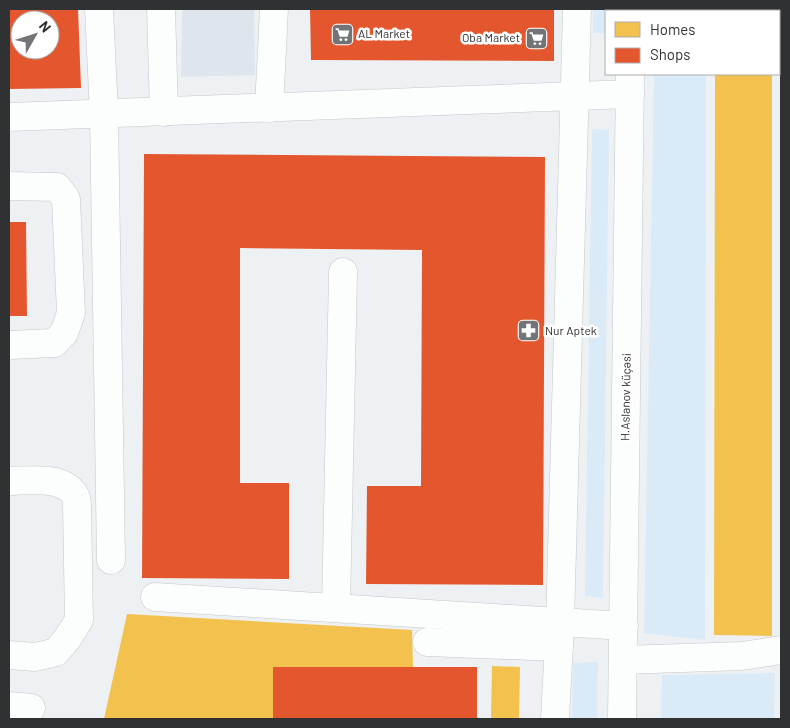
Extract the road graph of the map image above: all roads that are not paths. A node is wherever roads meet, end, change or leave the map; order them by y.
1 (98, 9) edge
2 (161, 9) edge
3 (274, 9) edge
4 (578, 9) edge
5 (630, 84) edge
6 (576, 96) junction
7 (269, 108) junction
8 (164, 112) junction
9 (104, 114) junction
10 (9, 117) edge
11 (9, 186) edge
12 (343, 272) dead end
13 (9, 345) edge
14 (9, 481) edge
15 (111, 560) dead end
16 (155, 597) dead end
17 (336, 608) junction
18 (624, 626) junction
19 (559, 635) junction
20 (427, 642) dead end
21 (781, 650) edge
22 (9, 655) edge
23 (624, 660) junction
24 (555, 719) edge
25 (622, 719) edge

1 - 9 street
2 - 8 street
3 - 7 street
4 - 6 street
5 - 6 street
5 - 18 street, H.Aslanov küçəsi
6 - 7 street
6 - 19 street
7 - 8 street
8 - 9 street
9 - 10 street
9 - 15 street
11 - 13 street
12 - 17 street
14 - 22 street
16 - 17 street
17 - 19 street
18 - 19 street
18 - 23 street, H.Aslanov küçəsi
19 - 20 street
19 - 24 street
21 - 23 street
23 - 25 street, H.Aslanov küçəsi

